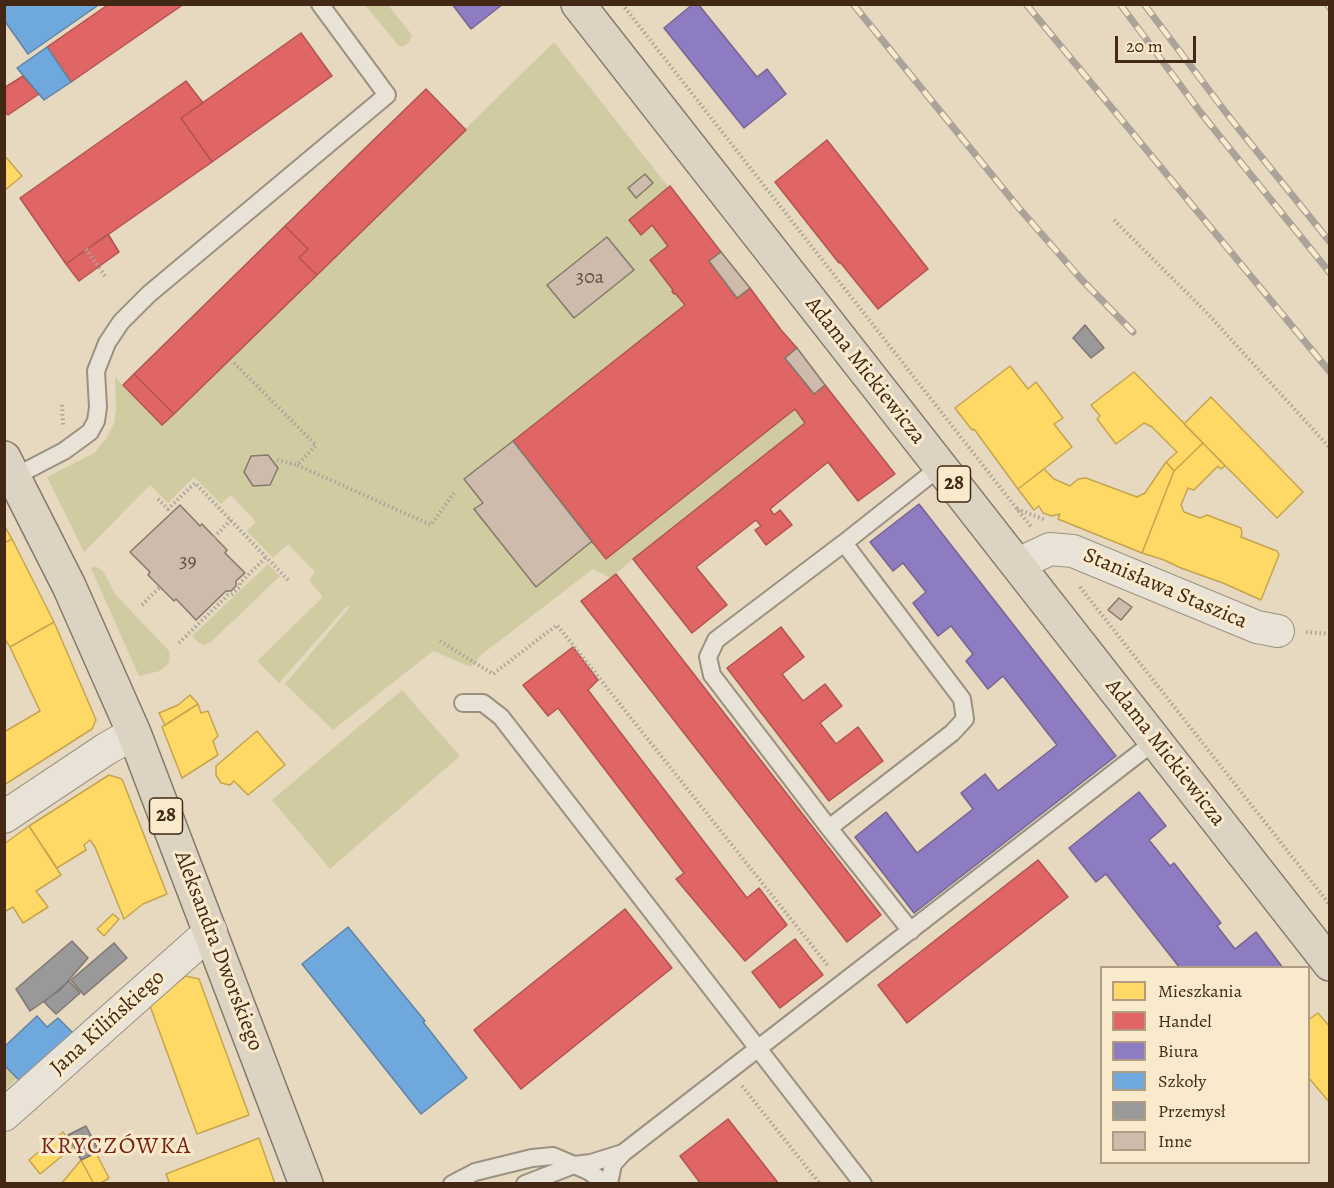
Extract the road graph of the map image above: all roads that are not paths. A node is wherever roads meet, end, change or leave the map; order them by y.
1 (320, 4) edge
2 (578, 4) edge
3 (940, 467) junction
4 (9, 468) edge
5 (844, 543) junction
6 (1018, 564) junction
7 (1278, 631) dead end
8 (464, 703) dead end
9 (134, 733) junction
10 (1155, 741) junction
11 (4, 817) edge
12 (829, 828) junction
13 (211, 931) junction
14 (911, 931) junction
15 (1329, 964) edge
16 (758, 1050) junction
17 (4, 1115) edge
18 (623, 1153) junction
19 (574, 1165) junction
20 (306, 1184) edge
21 (452, 1184) edge
22 (525, 1184) edge
23 (608, 1184) edge
24 (863, 1184) edge

1 - 4 lane
2 - 3 main road, Adama Mickiewicza / 28
3 - 5 lane
3 - 6 main road, Adama Mickiewicza / 28
4 - 9 main road, Aleksandra Dworskiego / 28
5 - 12 lane
5 - 12 lane
6 - 7 street, Stanisława Staszica
6 - 10 main road, Adama Mickiewicza / 28
8 - 16 lane
9 - 11 street
9 - 13 main road, Aleksandra Dworskiego / 28
10 - 14 lane
10 - 15 main road, Adama Mickiewicza / 28
12 - 14 lane
13 - 17 street, Jana Kilińskiego
13 - 20 main road, Aleksandra Dworskiego / 28
14 - 16 lane
16 - 18 lane
16 - 24 lane
18 - 19 lane
18 - 23 lane
19 - 21 lane
19 - 22 lane
19 - 23 lane

